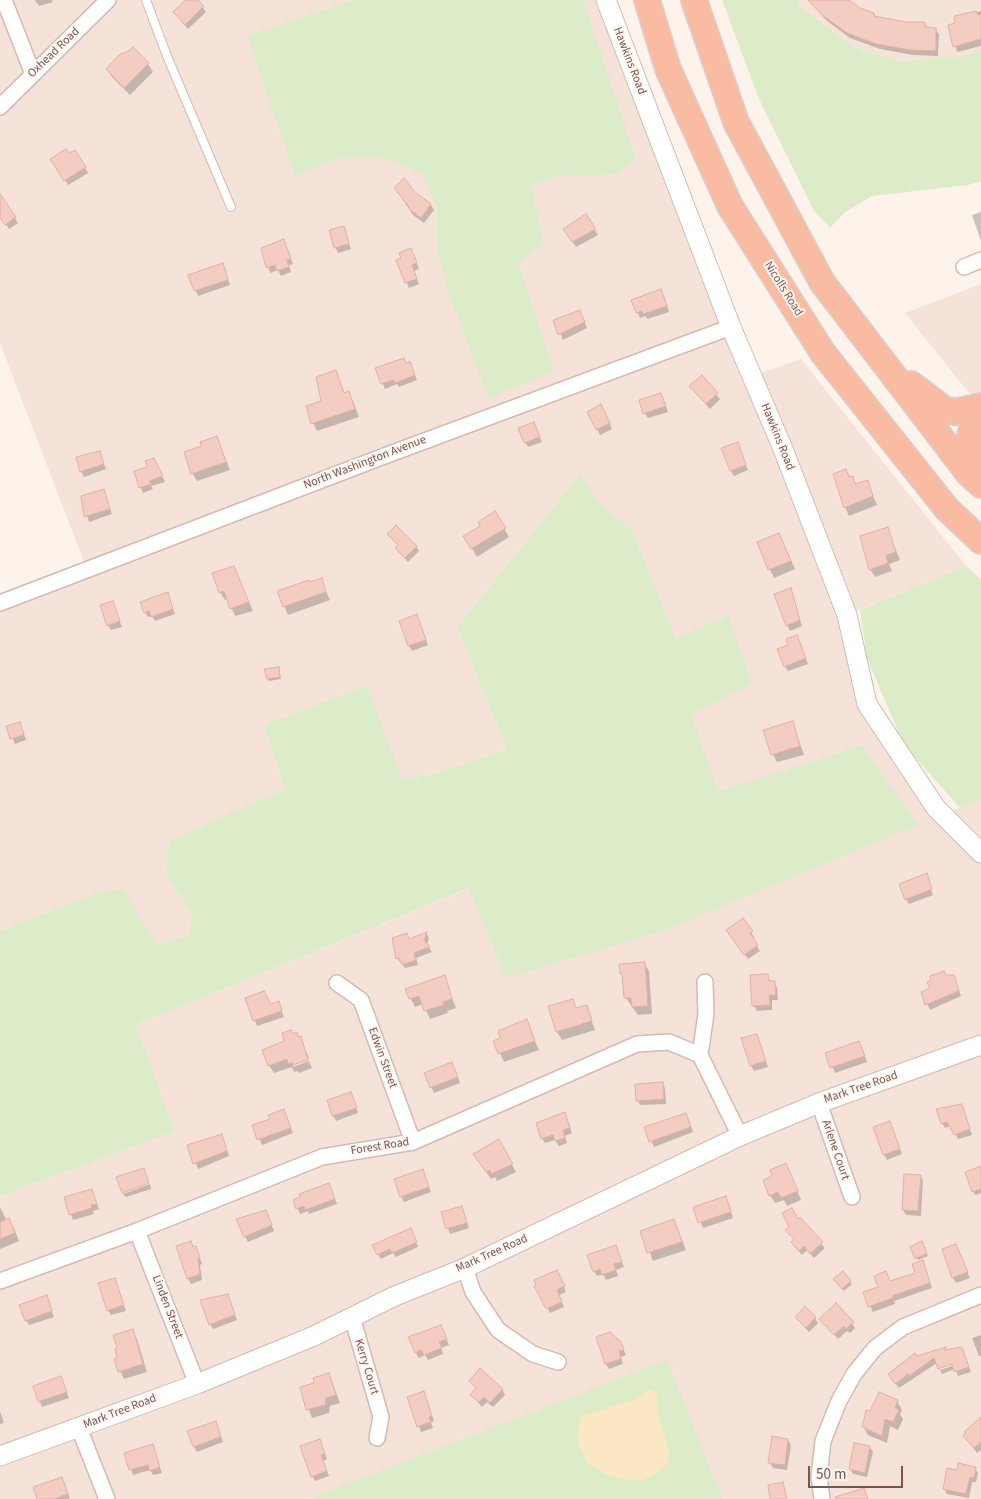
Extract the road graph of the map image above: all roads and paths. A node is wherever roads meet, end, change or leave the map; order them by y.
1 (4, 0) edge
2 (108, 0) edge
3 (146, 0) edge
4 (606, 0) edge
5 (647, 0) edge
6 (694, 0) edge
7 (33, 74) junction
8 (0, 107) edge
9 (231, 207) dead end
10 (981, 260) edge
11 (964, 267) dead end
12 (731, 327) junction
13 (886, 365) junction
14 (981, 406) edge
15 (981, 416) edge
16 (981, 459) edge
17 (981, 485) edge
18 (981, 541) edge
19 (0, 602) edge
20 (981, 852) edge
21 (705, 982) dead end
22 (337, 983) dead end
23 (981, 1045) edge
24 (700, 1055) junction
25 (819, 1103) junction
26 (740, 1136) junction
27 (413, 1142) junction
28 (852, 1197) dead end
29 (137, 1231) junction
30 (464, 1268) junction
31 (0, 1281) edge
32 (981, 1295) edge
33 (352, 1317) junction
34 (558, 1362) dead end
35 (197, 1384) junction
36 (79, 1428) junction
37 (377, 1438) dead end
38 (0, 1456) edge
39 (107, 1499) edge
40 (822, 1499) edge

1 - 7 street
2 - 7 street, Oxhead Road
3 - 9 lane
4 - 12 street, Hawkins Road
5 - 18 highway, Nicolls Road
6 - 13 highway
7 - 8 street, Oxhead Road
10 - 11 street
12 - 19 street, North Washington Avenue
12 - 20 street, Hawkins Road
13 - 14 highway
13 - 17 highway
15 - 16 highway
21 - 24 street
22 - 27 street, Edwin Street
23 - 25 street, Mark Tree Road
24 - 26 street
24 - 27 street, Forest Road
25 - 26 street, Mark Tree Road
25 - 28 street, Arlene Court
26 - 30 street, Mark Tree Road
27 - 29 street, Forest Road
29 - 31 street, Forest Road
29 - 35 street, Linden Street
30 - 33 street, Mark Tree Road
30 - 34 street
32 - 40 street
33 - 35 street, Mark Tree Road
33 - 37 street, Kerry Court
35 - 36 street, Mark Tree Road
36 - 38 street, Mark Tree Road
36 - 39 street

